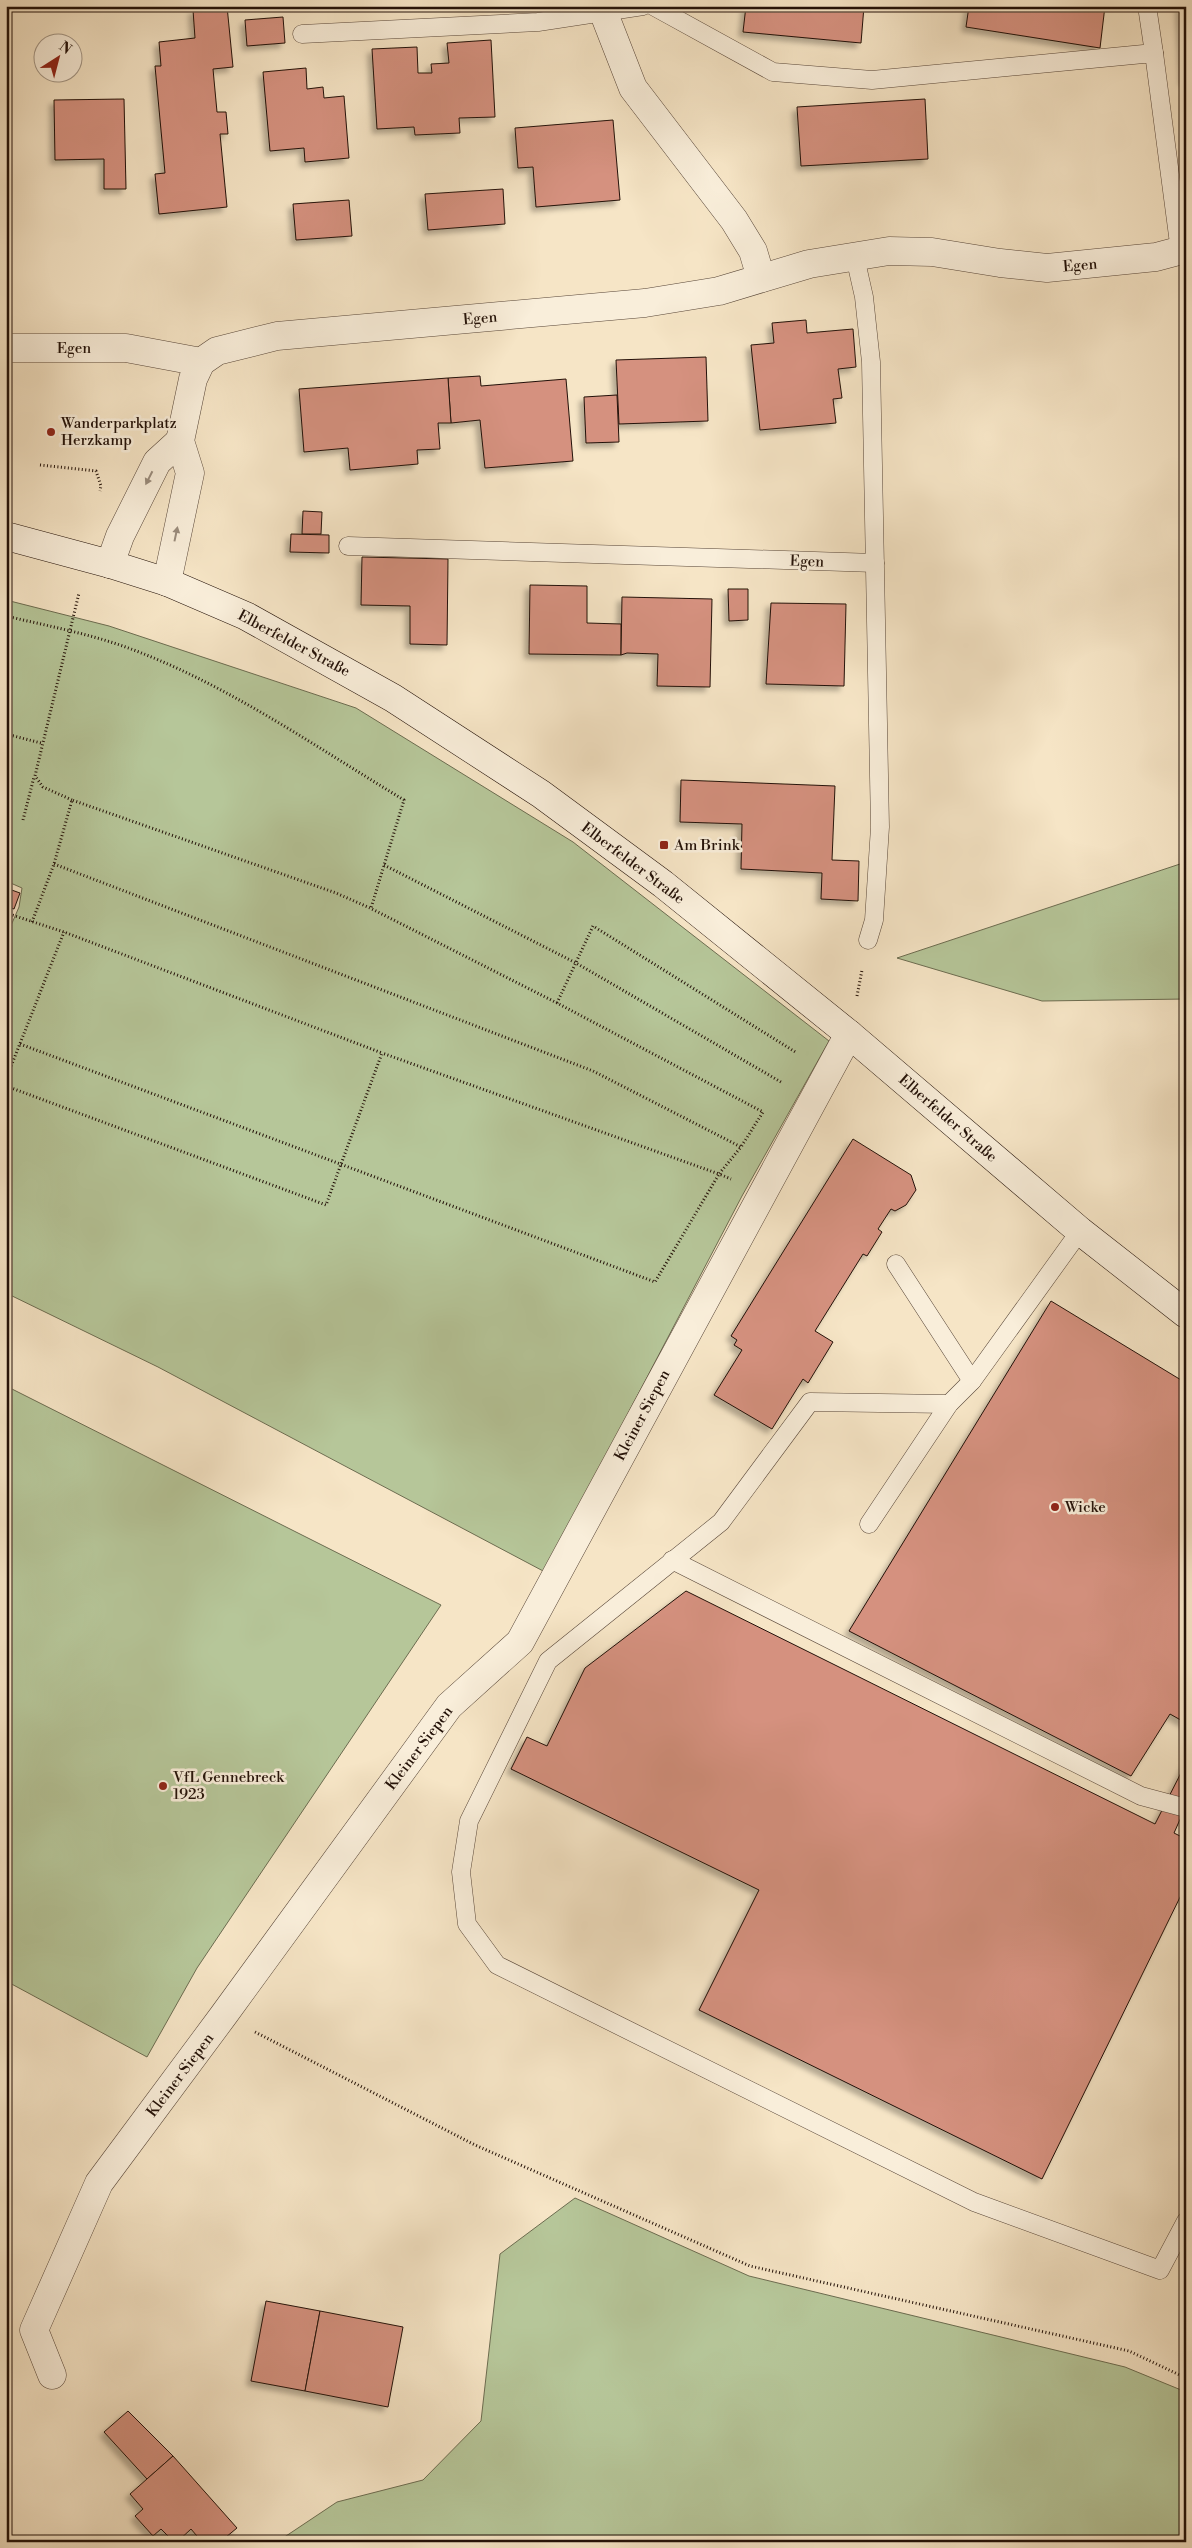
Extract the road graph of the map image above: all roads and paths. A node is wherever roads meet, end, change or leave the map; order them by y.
1 (643, 6) edge
2 (653, 6) edge
3 (1148, 6) edge
4 (601, 9) edge
5 (302, 34) dead end
6 (1154, 53) junction
7 (1183, 250) edge
8 (855, 257) junction
9 (761, 278) junction
10 (6, 348) edge
11 (201, 362) junction
12 (180, 440) junction
13 (40, 465) dead end
14 (101, 486) dead end
15 (6, 536) edge
16 (348, 546) dead end
17 (99, 561) junction
18 (875, 563) junction
19 (167, 582) junction
20 (6, 616) edge
21 (69, 631) junction
22 (6, 734) edge
23 (41, 744) junction
24 (35, 776) junction
25 (72, 800) junction
26 (24, 820) dead end
27 (54, 864) junction
28 (384, 865) junction
29 (370, 908) junction
30 (6, 913) edge
31 (32, 922) junction
32 (64, 932) junction
33 (868, 940) joint
34 (576, 962) junction
35 (556, 1003) junction
36 (849, 1034) junction
37 (20, 1044) junction
38 (382, 1053) junction
39 (794, 1061) dead end
40 (786, 1075) dead end
41 (6, 1079) edge
42 (781, 1082) junction
43 (6, 1086) edge
44 (777, 1090) dead end
45 (767, 1105) dead end
46 (763, 1112) junction
47 (742, 1147) junction
48 (342, 1165) junction
49 (719, 1174) junction
50 (762, 1193) junction
51 (1080, 1231) junction
52 (896, 1264) dead end
53 (1186, 1314) edge
54 (972, 1381) junction
55 (949, 1404) junction
56 (869, 1524) dead end
57 (672, 1560) junction
58 (1186, 1808) edge
59 (224, 2016) junction
60 (1186, 2222) edge
61 (52, 2375) dead end
62 (1186, 2378) edge

1 - 4 lane
2 - 6 lane
3 - 6 lane
4 - 5 lane
4 - 9 street
6 - 7 lane
7 - 8 street, Egen
8 - 9 street, Egen
8 - 18 lane
9 - 11 street, Egen
10 - 11 street, Egen
11 - 12 street
12 -> 17 street
19 -> 12 street
13 - 14 path
15 - 17 street, Elberfelder Straße
16 - 18 lane, Egen
17 - 19 street, Elberfelder Straße
17 - 21 path
18 - 33 lane
19 - 36 street, Elberfelder Straße
20 - 21 path
21 - 23 path
21 - 28 path
22 - 23 path
23 - 24 path
24 - 25 path
24 - 26 path
25 - 27 path
25 - 29 path
27 - 31 path
27 - 47 path
28 - 29 path
28 - 34 path
29 - 35 path
30 - 31 path
31 - 32 path
32 - 37 path
32 - 38 path
33 - 36 path
34 - 35 path
34 - 39 path
34 - 42 path
35 - 46 path
36 - 50 street, Kleiner Siepen
36 - 51 street, Elberfelder Straße
37 - 41 path
37 - 48 path
38 - 48 path
38 - 49 path
40 - 42 path
42 - 44 path
43 - 48 path
45 - 46 path
46 - 47 path
47 - 49 path
48 - 49 path
49 - 50 path
50 - 59 street, Kleiner Siepen
51 - 53 street, Elberfelder Straße
51 - 54 lane
52 - 54 lane
54 - 55 lane
55 - 56 lane
55 - 57 lane
57 - 58 lane
57 - 60 lane
59 - 61 street, Kleiner Siepen
59 - 62 path

